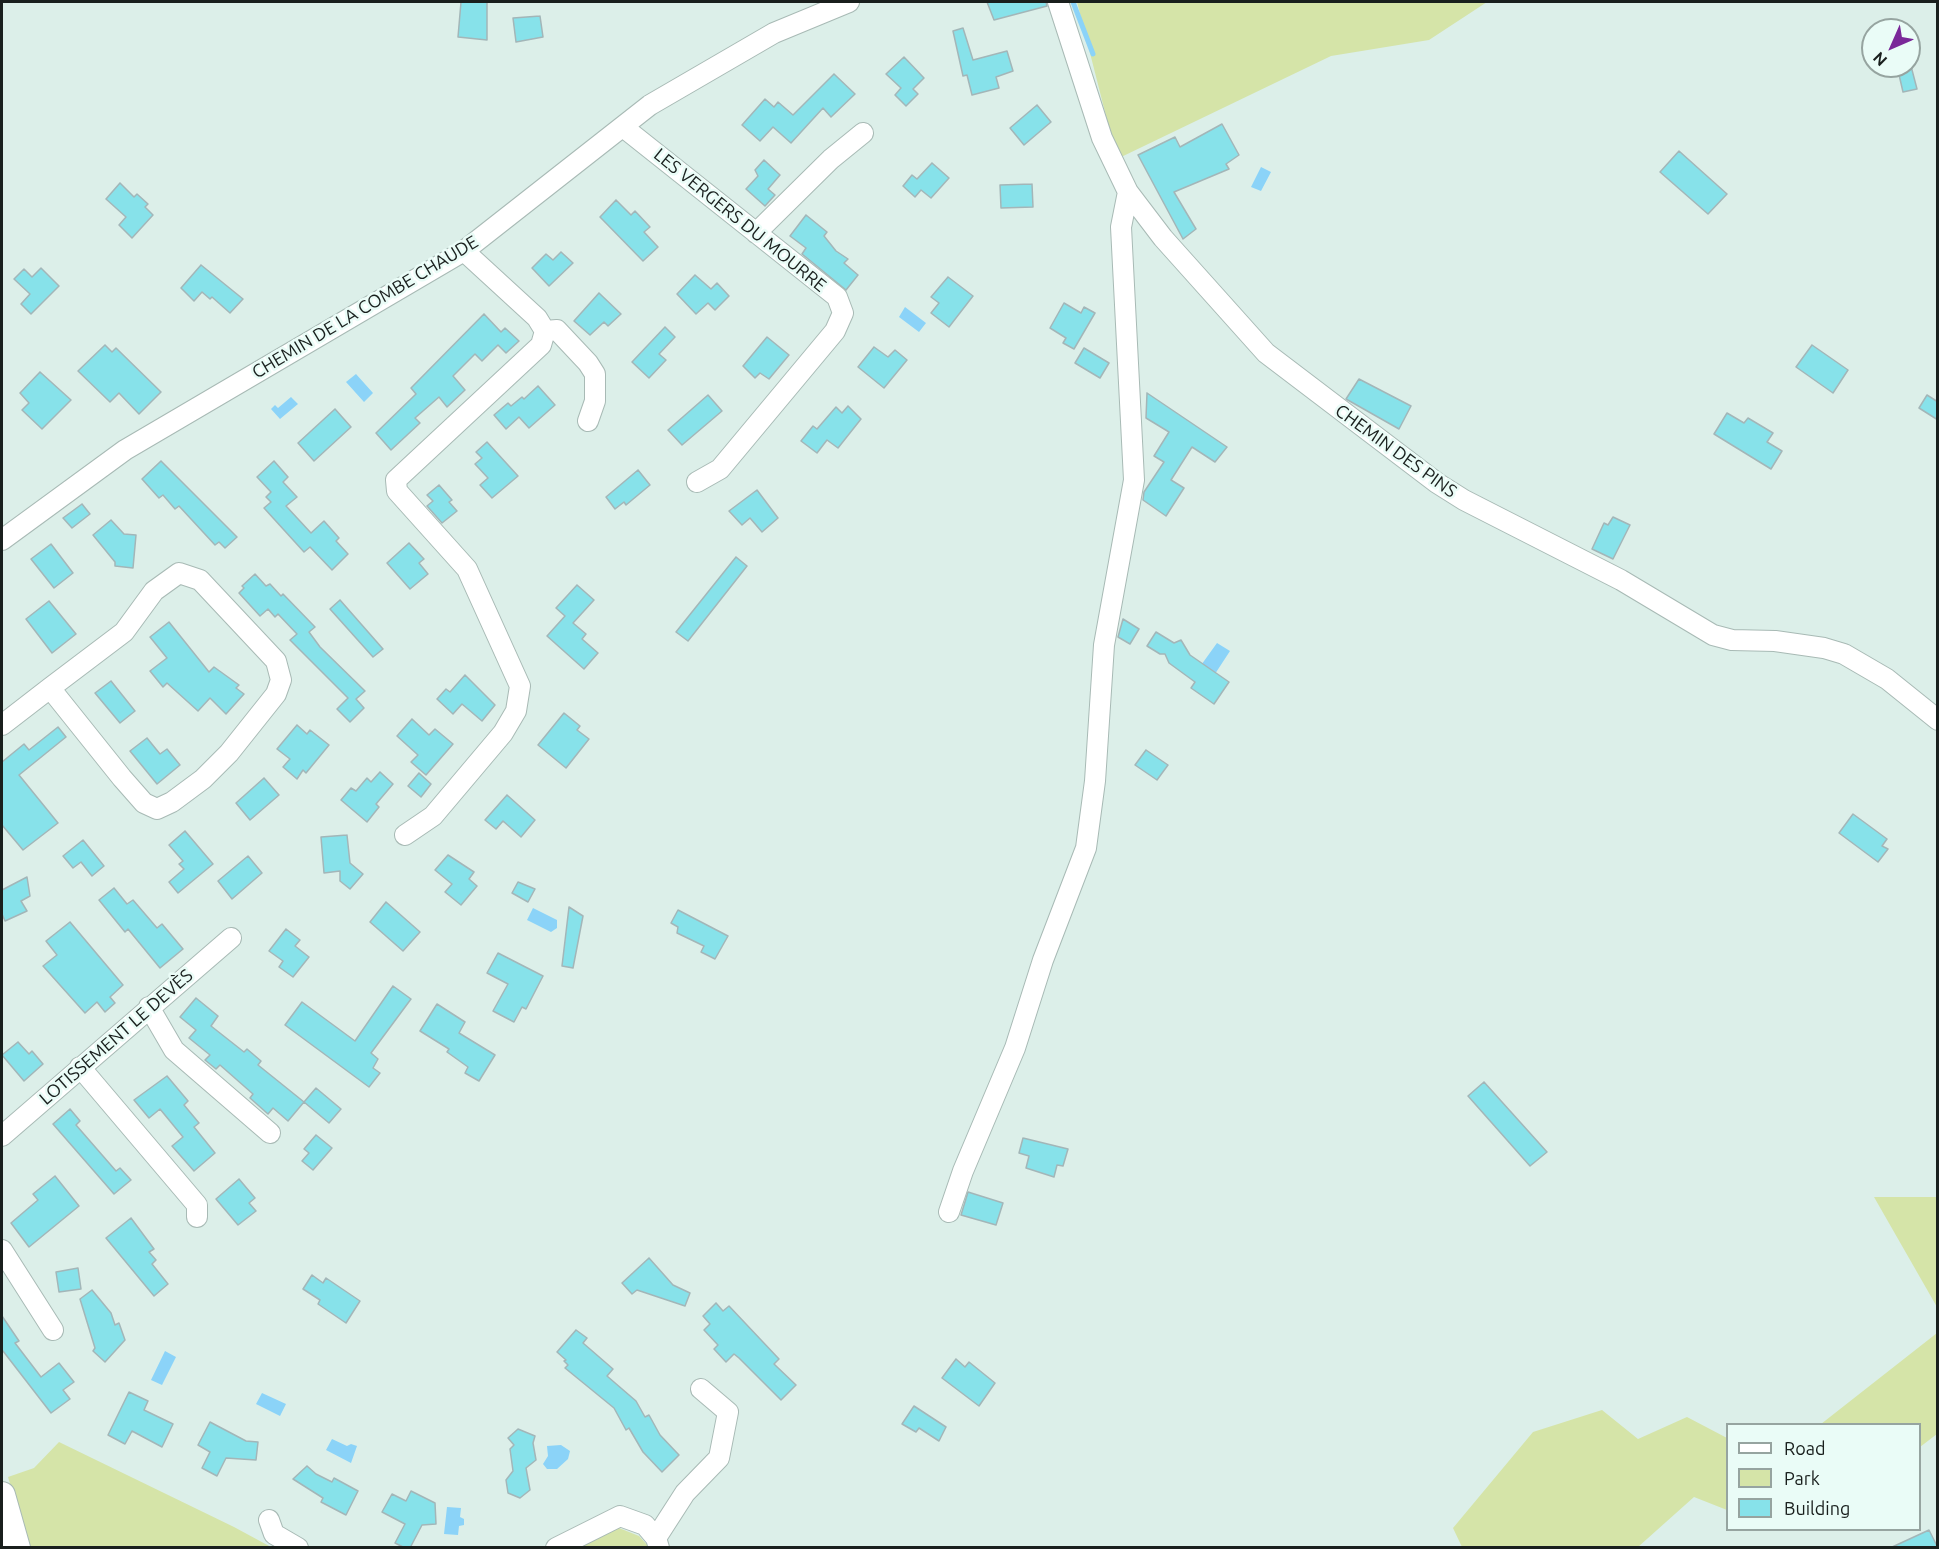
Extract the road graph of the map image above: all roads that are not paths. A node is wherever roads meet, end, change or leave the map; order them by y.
1 (849, 2) edge
2 (1058, 2) edge
3 (622, 127) junction
4 (863, 133) dead end
5 (1128, 192) junction
6 (756, 233) junction
7 (464, 251) junction
8 (545, 332) junction
9 (588, 422) dead end
10 (698, 482) dead end
11 (2, 540) edge
12 (50, 688) junction
13 (1938, 720) edge
14 (2, 725) edge
15 (405, 834) dead end
16 (231, 938) dead end
17 (149, 1007) junction
18 (80, 1067) junction
19 (270, 1132) dead end
20 (2, 1136) edge
21 (949, 1212) dead end
22 (197, 1217) dead end
23 (2, 1250) edge
24 (53, 1330) dead end
25 (701, 1389) dead end
26 (2, 1495) edge
27 (269, 1520) dead end
28 (657, 1543) edge
29 (17, 1548) edge
30 (298, 1548) edge
31 (556, 1548) edge

1 - 3 street, CHEMIN DE LA COMBE CHAUDE
2 - 5 street, CHEMIN DES PINS
3 - 6 street, LES VERGERS DU MOURRE
3 - 7 street, CHEMIN DE LA COMBE CHAUDE
4 - 6 street
5 - 13 street, CHEMIN DES PINS
5 - 21 street
6 - 10 street, LES VERGERS DU MOURRE
7 - 8 street
7 - 11 street, CHEMIN DE LA COMBE CHAUDE
8 - 9 street
8 - 15 street
12 - 12 street
12 - 14 street
16 - 17 street, LOTISSEMENT LE DEVÈS
17 - 18 street, LOTISSEMENT LE DEVÈS
17 - 19 street
18 - 20 street, LOTISSEMENT LE DEVÈS
18 - 22 street
23 - 24 street
25 - 28 street
26 - 29 main road
27 - 30 street
28 - 31 street

